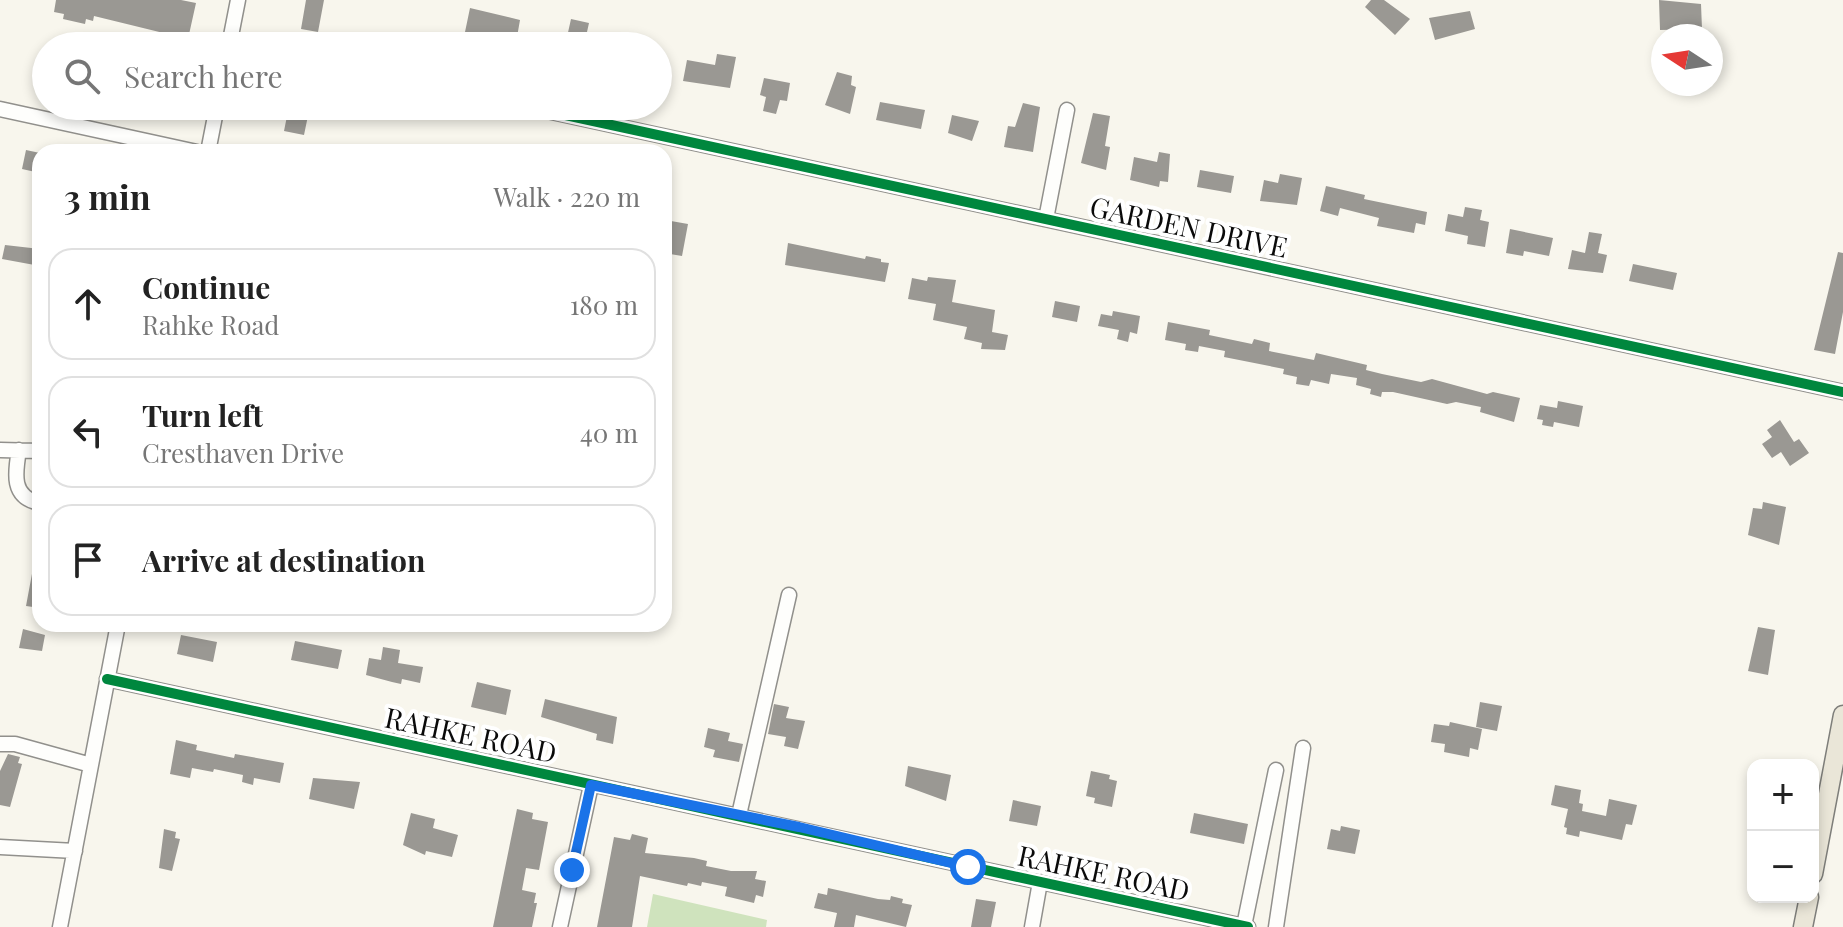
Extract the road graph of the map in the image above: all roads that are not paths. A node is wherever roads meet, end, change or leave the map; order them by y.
1 (238, 0) edge
2 (231, 32) edge
3 (0, 109) edge
4 (1067, 110) dead end
5 (32, 116) edge
6 (50, 120) edge
7 (214, 120) edge
8 (589, 120) edge
9 (160, 144) edge
10 (210, 144) edge
11 (1046, 219) junction
12 (1843, 392) edge
13 (0, 450) edge
14 (19, 450) junction
15 (32, 451) edge
16 (32, 499) edge
17 (789, 595) dead end
18 (116, 632) edge
19 (107, 679) junction
20 (1842, 721) edge
21 (0, 744) edge
22 (1303, 748) dead end
23 (91, 765) junction
24 (1276, 770) dead end
25 (591, 785) junction
26 (739, 815) junction
27 (1819, 842) edge
28 (0, 847) edge
29 (75, 851) junction
30 (1040, 882) junction
31 (1808, 903) edge
32 (60, 927) edge
33 (560, 927) edge
34 (1032, 927) edge
35 (1246, 927) edge
36 (1276, 927) edge
37 (1803, 927) edge

1 - 2 street
3 - 5 street
4 - 11 street
6 - 9 street
7 - 10 street
8 - 11 street, GARDEN DRIVE
11 - 12 street, GARDEN DRIVE
13 - 14 street
14 - 15 street
14 - 16 street
17 - 26 street
18 - 19 street
19 - 23 street
19 - 25 street, RAHKE ROAD
20 - 27 main road
21 - 23 street
22 - 36 street
23 - 29 street
24 - 35 street
25 - 26 street, RAHKE ROAD
25 - 33 street
26 - 30 street, RAHKE ROAD
28 - 29 street
29 - 32 street
30 - 34 street
30 - 35 street, RAHKE ROAD
31 - 37 main road

